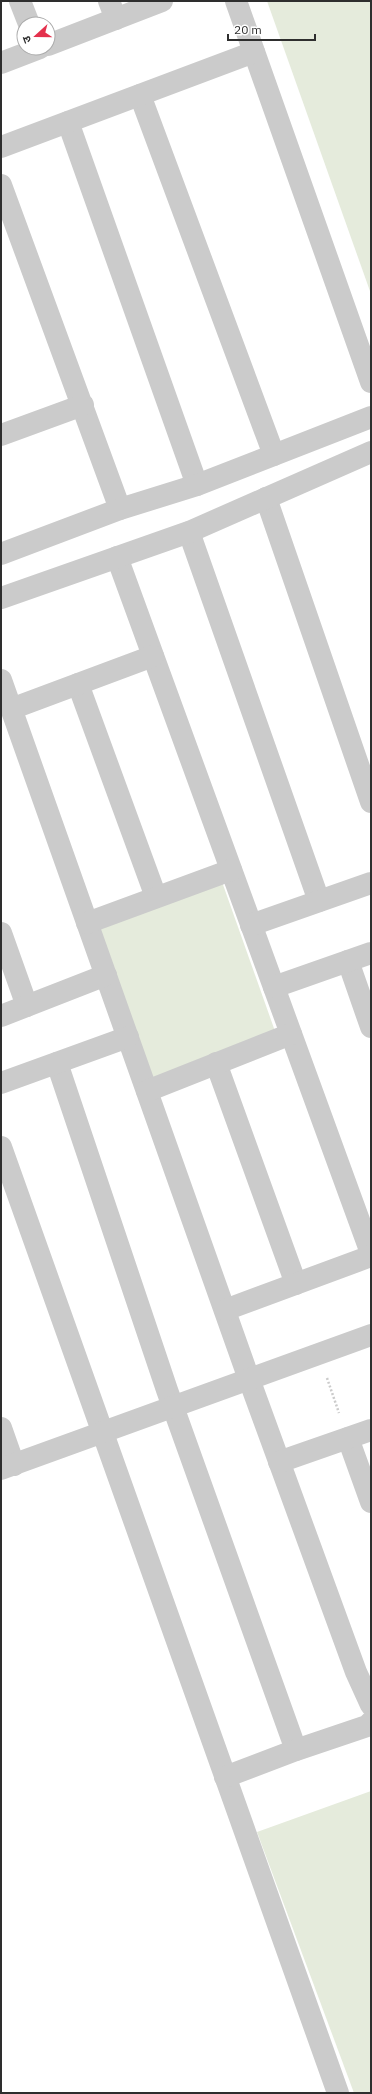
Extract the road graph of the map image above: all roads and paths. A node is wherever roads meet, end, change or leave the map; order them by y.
1 (20, 1) edge
2 (162, 1) edge
3 (236, 1) edge
4 (112, 10) edge
5 (25, 16) edge
6 (56, 39) edge
7 (254, 52) junction
8 (18, 56) edge
9 (1, 63) edge
10 (140, 95) junction
11 (68, 122) junction
12 (1, 147) edge
13 (2, 193) edge
14 (371, 382) edge
15 (83, 405) junction
16 (371, 417) edge
17 (1, 435) edge
18 (371, 452) edge
19 (274, 454) junction
20 (196, 485) junction
21 (266, 498) junction
22 (120, 509) junction
23 (189, 532) junction
24 (1, 554) edge
25 (117, 557) junction
26 (1, 598) edge
27 (153, 656) junction
28 (1, 680) edge
29 (78, 684) junction
30 (11, 709) junction
31 (371, 802) edge
32 (231, 870) junction
33 (371, 883) edge
34 (156, 897) junction
35 (319, 901) junction
36 (87, 923) junction
37 (251, 925) junction
38 (1, 933) edge
39 (371, 952) edge
40 (348, 961) junction
41 (106, 975) junction
42 (274, 987) junction
43 (27, 1006) junction
44 (1, 1016) edge
45 (371, 1027) edge
46 (291, 1034) junction
47 (128, 1037) junction
48 (57, 1063) junction
49 (216, 1063) junction
50 (1, 1082) edge
51 (147, 1091) junction
52 (1, 1147) edge
53 (371, 1255) edge
54 (296, 1284) junction
55 (225, 1310) junction
56 (371, 1335) edge
57 (318, 1354) junction
58 (249, 1379) junction
59 (173, 1407) junction
60 (1, 1428) edge
61 (371, 1430) edge
62 (103, 1432) junction
63 (348, 1438) junction
64 (279, 1462) junction
65 (8, 1467) edge
66 (371, 1502) edge
67 (364, 1670) edge
68 (371, 1705) edge
69 (371, 1722) edge
70 (296, 1750) junction
71 (225, 1777) junction
72 (338, 2093) edge

1 - 5 street
2 - 4 street
3 - 7 street
4 - 6 street
7 - 10 street
7 - 14 street
8 - 9 street
10 - 11 street
10 - 19 street
11 - 12 street
11 - 20 street
13 - 15 street
15 - 17 street
15 - 22 street
16 - 19 street
18 - 21 street
19 - 20 street
20 - 22 street
21 - 23 street
21 - 31 street
22 - 24 street
23 - 25 street
23 - 35 street
25 - 26 street
25 - 27 street
27 - 29 street
27 - 32 street
28 - 30 street
29 - 30 street
29 - 34 street
30 - 36 street
32 - 34 street
32 - 37 street
33 - 35 street
34 - 36 street
35 - 37 street
36 - 41 street
37 - 42 street
38 - 43 street
39 - 40 street
40 - 42 street
40 - 45 street
41 - 43 street
41 - 47 street
42 - 46 street
43 - 44 street
46 - 49 street
46 - 53 street
47 - 48 street
47 - 51 street
48 - 50 street
48 - 59 street
49 - 51 street
49 - 54 street
51 - 55 street
52 - 62 street
53 - 54 street
54 - 55 street
55 - 58 street
56 - 57 street
57 - 58 street
57 - 63 path
58 - 59 street
58 - 64 street
59 - 62 street
59 - 70 street
60 - 65 street
61 - 63 street
62 - 65 street
62 - 71 street
63 - 64 street
63 - 66 street
64 - 67 street
67 - 68 street
69 - 70 street
70 - 71 street
71 - 72 street

